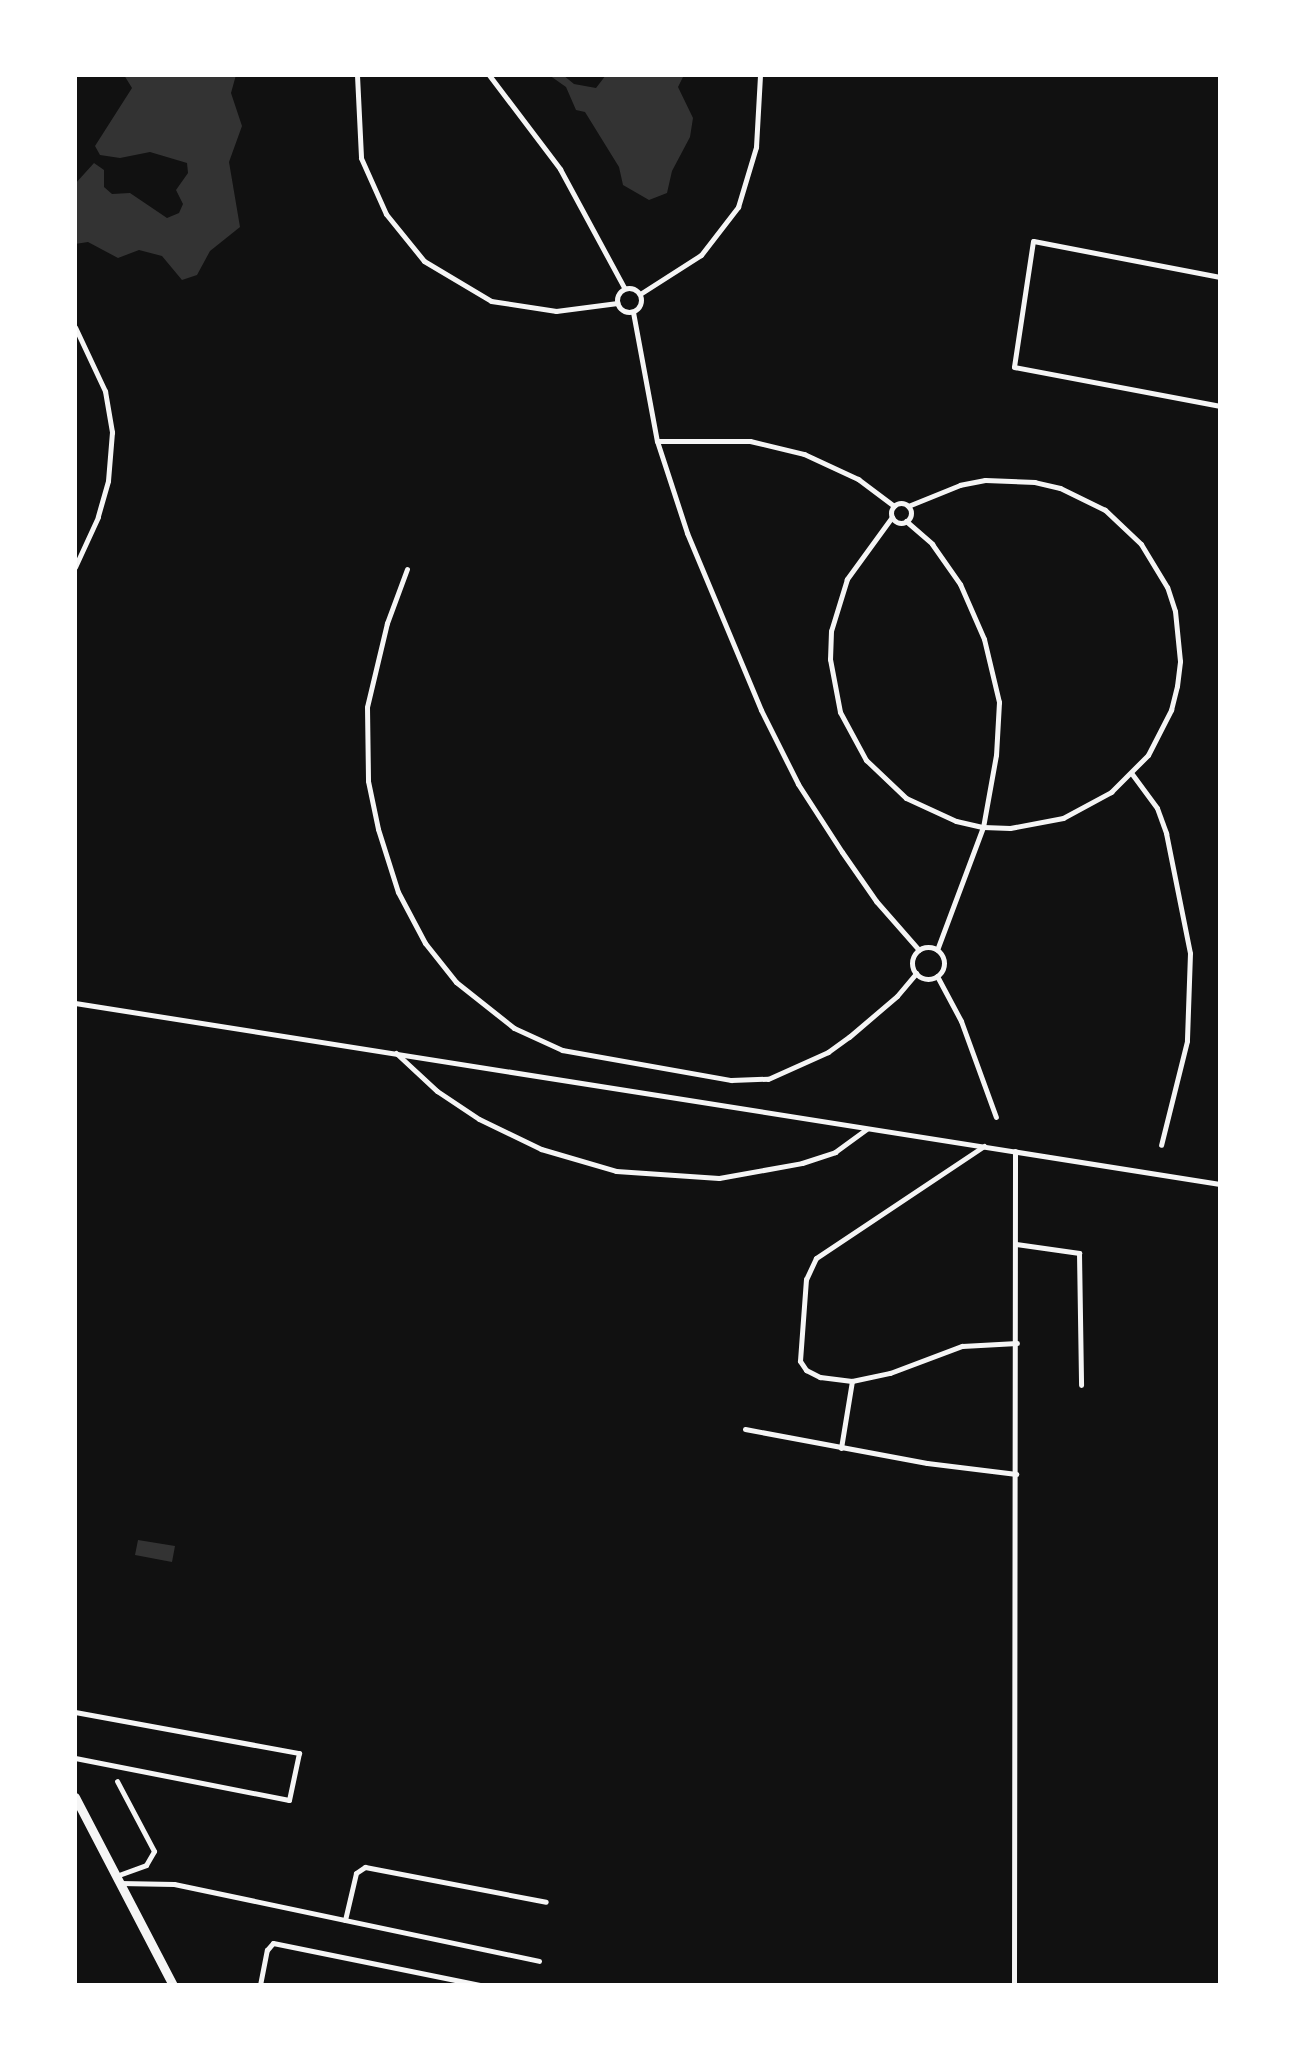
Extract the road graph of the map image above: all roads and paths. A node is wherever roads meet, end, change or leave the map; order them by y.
1 (357, 75) edge
2 (489, 75) edge
3 (760, 75) edge
4 (1220, 277) edge
5 (625, 289) junction
6 (640, 294) junction
7 (617, 303) junction
8 (633, 312) junction
9 (75, 327) edge
10 (78, 336) edge
11 (1220, 406) edge
12 (657, 441) junction
13 (894, 506) junction
14 (908, 506) junction
15 (892, 517) junction
16 (906, 521) junction
17 (75, 567) edge
18 (407, 569) dead end
19 (1132, 774) junction
20 (983, 827) junction
21 (919, 950) junction
22 (937, 950) junction
23 (916, 973) junction
24 (937, 976) junction
25 (75, 1003) edge
26 (396, 1054) junction
27 (996, 1117) dead end
28 (867, 1128) junction
29 (1161, 1145) dead end
30 (984, 1146) junction
31 (1015, 1151) junction
32 (1220, 1184) edge
33 (1016, 1244) junction
34 (1017, 1343) junction
35 (852, 1381) junction
36 (1081, 1385) dead end
37 (745, 1429) dead end
38 (841, 1448) junction
39 (1016, 1474) junction
40 (75, 1712) edge
41 (75, 1758) edge
42 (117, 1780) dead end
43 (75, 1797) edge
44 (118, 1879) junction
45 (546, 1902) dead end
46 (345, 1920) junction
47 (539, 1961) dead end
48 (173, 1985) edge
49 (260, 1985) edge
50 (480, 1985) edge
51 (1014, 1985) edge

1 - 7 street
2 - 5 street
3 - 6 street
4 - 11 street
5 - 6 street
5 - 7 street
6 - 8 street
7 - 8 street
8 - 12 street
9 - 10 street
10 - 17 street
12 - 13 street
12 - 21 street
13 - 14 street
13 - 15 street
14 - 16 street
14 - 19 street
15 - 16 street
15 - 20 street
16 - 20 street
18 - 23 street
19 - 20 street
19 - 29 street
20 - 22 street
21 - 22 street
21 - 23 street
22 - 24 street
23 - 24 street
24 - 27 street
25 - 26 street
26 - 28 street
26 - 28 street
28 - 30 street
30 - 31 street
30 - 35 street
31 - 32 street
31 - 33 street
33 - 34 street
33 - 36 street
34 - 35 street
34 - 39 street
35 - 38 street
37 - 38 street
38 - 39 street
39 - 51 street
40 - 41 street
42 - 44 street
43 - 44 main road
44 - 46 street
44 - 48 main road
45 - 46 street
46 - 47 street
49 - 50 street

